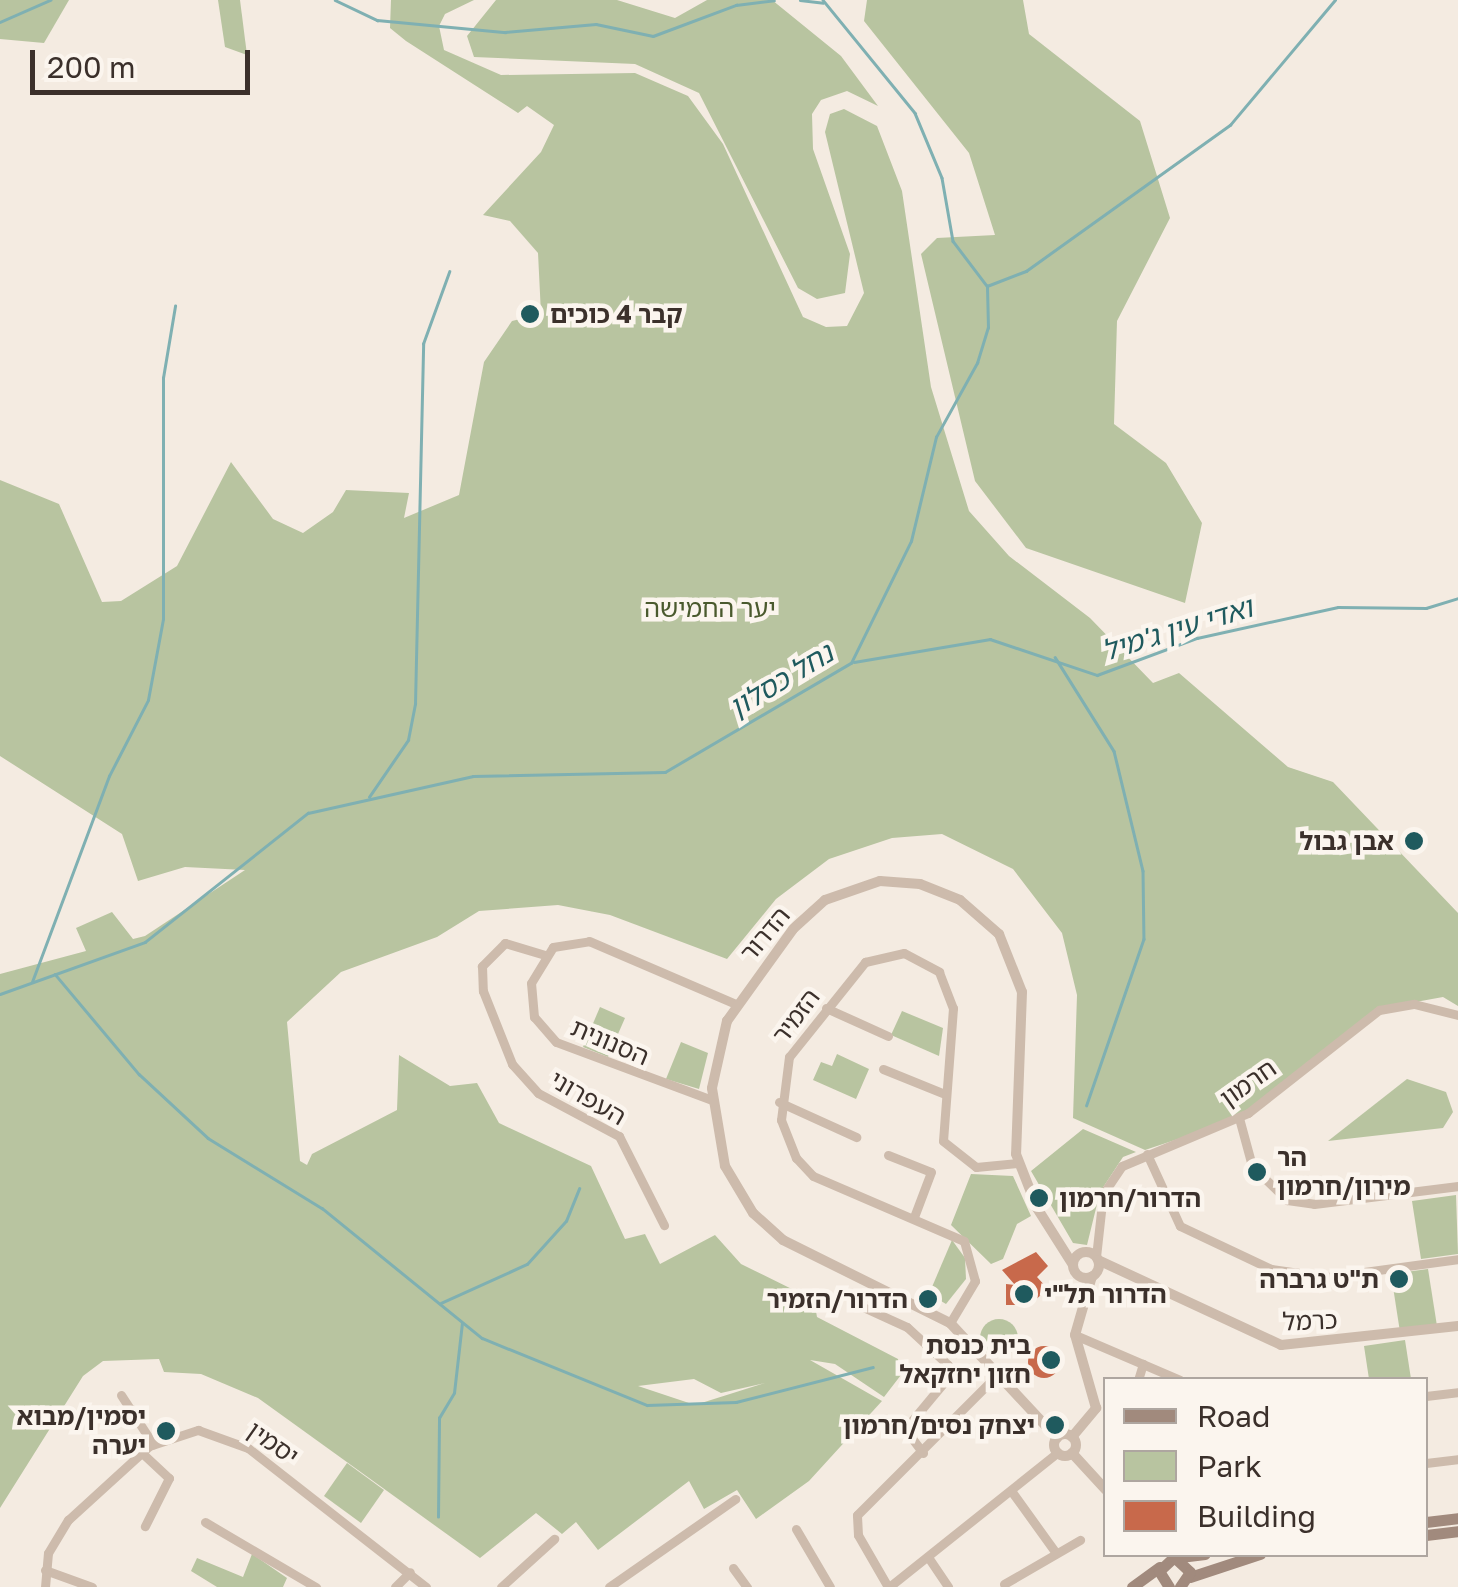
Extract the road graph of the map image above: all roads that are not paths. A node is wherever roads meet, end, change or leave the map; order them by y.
1 (544, 955) junction
2 (736, 1004) junction
3 (826, 1008) junction
4 (1458, 1015) edge
5 (888, 1036) dead end
6 (883, 1069) dead end
7 (945, 1094) junction
8 (712, 1100) junction
9 (779, 1102) junction
10 (1239, 1118) junction
11 (856, 1137) dead end
12 (1147, 1154) junction
13 (888, 1155) dead end
14 (1018, 1162) junction
15 (1455, 1186) edge
16 (914, 1217) junction
17 (664, 1224) dead end
18 (1067, 1248) junction
19 (1090, 1256) junction
20 (1458, 1258) edge
21 (1075, 1269) junction
22 (1118, 1275) junction
23 (1093, 1276) junction
24 (1081, 1295) junction
25 (852, 1302) dead end
26 (950, 1322) junction
27 (1458, 1326) edge
28 (1075, 1335) junction
29 (1143, 1364) junction
30 (999, 1373) junction
31 (1139, 1377) edge
32 (1173, 1377) edge
33 (1458, 1392) edge
34 (120, 1395) dead end
35 (1428, 1396) edge
36 (1072, 1437) junction
37 (1057, 1438) junction
38 (152, 1444) junction
39 (1058, 1452) junction
40 (142, 1453) junction
41 (923, 1453) junction
42 (1072, 1454) junction
43 (1458, 1458) edge
44 (1428, 1463) edge
45 (1103, 1487) edge
46 (1012, 1492) junction
47 (735, 1499) dead end
48 (1458, 1518) edge
49 (205, 1522) dead end
50 (1428, 1522) edge
51 (145, 1526) dead end
52 (796, 1529) dead end
53 (1458, 1531) edge
54 (1428, 1535) edge
55 (554, 1539) dead end
56 (1080, 1540) dead end
57 (1056, 1553) junction
58 (928, 1557) junction
59 (1252, 1557) edge
60 (1166, 1559) edge
61 (734, 1568) dead end
62 (45, 1570) junction
63 (410, 1572) junction
64 (1187, 1583) edge
65 (1004, 1584) dead end
66 (46, 1587) edge
67 (92, 1587) edge
68 (316, 1587) edge
69 (396, 1587) edge
70 (426, 1587) edge
71 (501, 1587) edge
72 (608, 1587) edge
73 (747, 1587) edge
74 (830, 1587) edge
75 (889, 1587) edge
76 (948, 1587) edge
77 (1132, 1587) edge
78 (1168, 1587) edge

1 - 2 street
1 - 8 street, הסנונית
1 - 17 street, העפרוני
2 - 8 street, הדרור
2 - 14 street, הדרור
3 - 5 street
3 - 7 street, הזמיר
3 - 9 street, הזמיר
4 - 10 street, חרמון
6 - 7 street
7 - 14 street, הזמיר
8 - 26 street, הדרור
9 - 11 street
9 - 16 street, הזמיר
10 - 12 street, חרמון
10 - 15 street
12 - 19 street, חרמון
12 - 20 street
13 - 16 street
14 - 18 street, הדרור
16 - 26 street, הזמיר
18 - 19 street, הדרור
18 - 21 street, הדרור
19 - 21 street
19 - 22 street, כרמל
19 - 23 street
21 - 23 street, כרמל
21 - 24 street
22 - 23 street, כרמל
22 - 27 street, כרמל
23 - 24 street
24 - 28 street
25 - 41 street
26 - 30 street, הדרור
28 - 29 street
28 - 36 street
29 - 31 street
29 - 32 street
30 - 37 street, הדרור
30 - 41 street
33 - 35 street
34 - 38 street
36 - 37 street
36 - 42 street
37 - 39 street
38 - 40 street, יסמין
38 - 63 street, יסמין
39 - 42 street
39 - 46 street
40 - 51 street
40 - 62 street, יסמין
41 - 75 street
42 - 45 street
43 - 44 street
46 - 57 street
46 - 58 street
47 - 72 street
48 - 50 main road
49 - 68 street
52 - 74 street
53 - 54 main road
55 - 71 street
56 - 57 street
57 - 65 street
58 - 75 street
58 - 76 street
59 - 64 main road
60 - 64 main road
60 - 77 main road
60 - 78 main road
61 - 73 street
62 - 66 street, יסמין
62 - 67 street
63 - 69 street
63 - 70 street, יסמין

